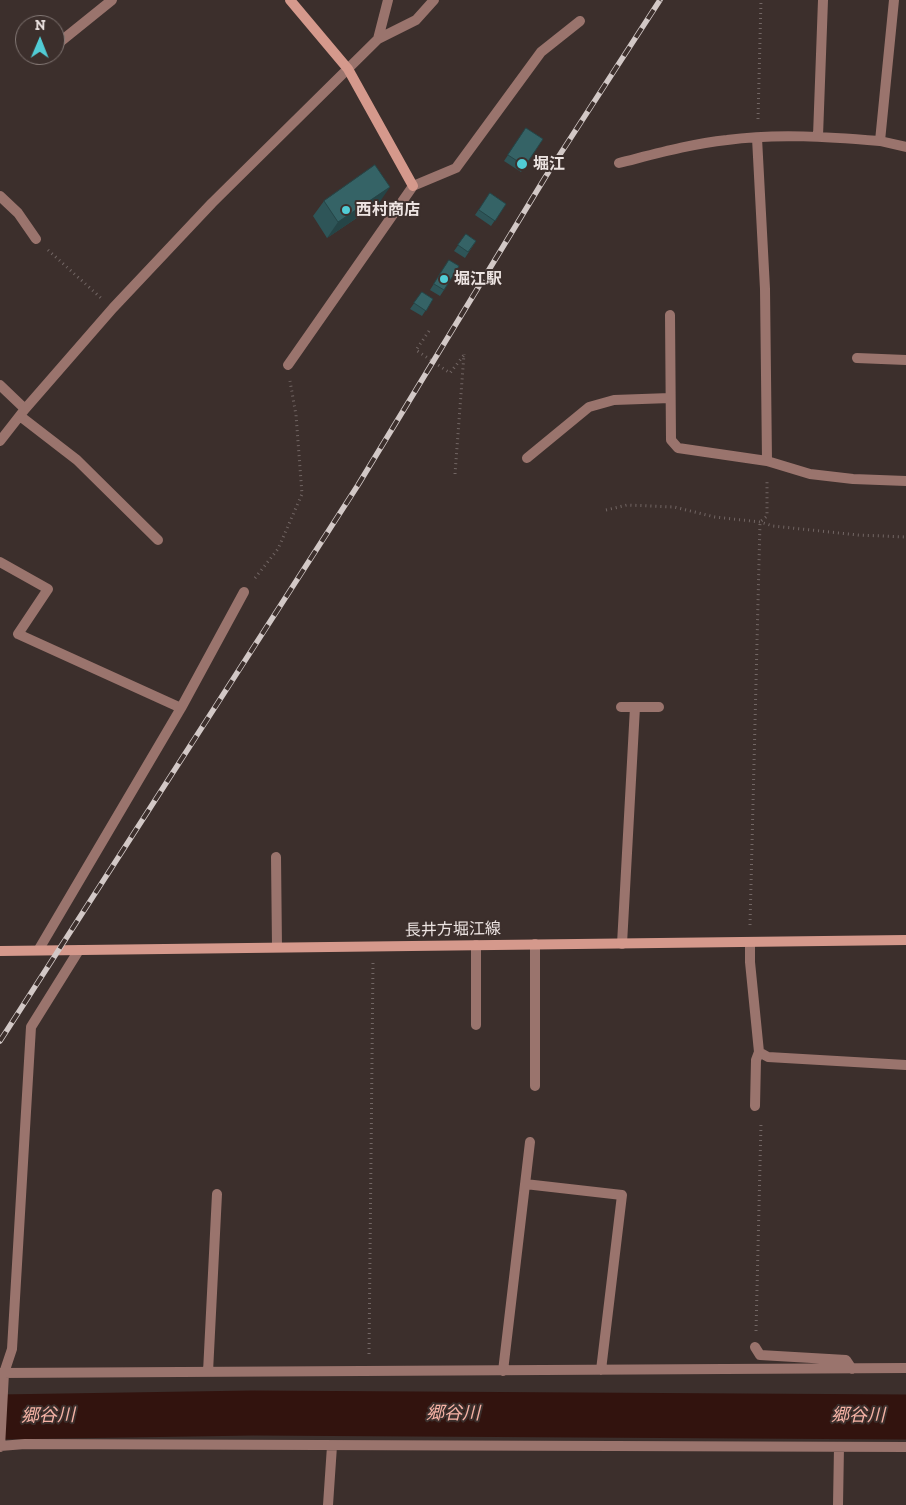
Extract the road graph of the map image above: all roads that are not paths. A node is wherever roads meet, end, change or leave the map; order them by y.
1 (112, 0) edge
2 (290, 0) edge
3 (388, 0) edge
4 (434, 0) edge
5 (823, 0) edge
6 (894, 0) edge
7 (580, 21) dead end
8 (65, 38) edge
9 (378, 39) junction
10 (348, 69) junction
11 (818, 136) junction
12 (757, 138) junction
13 (880, 141) junction
14 (906, 147) edge
15 (619, 163) dead end
16 (412, 186) junction
17 (0, 196) edge
18 (36, 239) road end
19 (670, 315) dead end
20 (858, 358) dead end
21 (906, 360) edge
22 (288, 365) road end
23 (0, 385) edge
24 (670, 398) junction
25 (23, 412) junction
26 (0, 441) edge
27 (527, 458) dead end
28 (767, 461) junction
29 (906, 481) edge
30 (158, 540) dead end
31 (0, 562) edge
32 (244, 592) road end
33 (621, 707) dead end
34 (635, 707) junction
35 (659, 707) dead end
36 (181, 708) junction
37 (276, 857) dead end
38 (906, 940) edge
39 (750, 943) junction
40 (535, 944) junction
41 (622, 944) junction
42 (476, 945) junction
43 (277, 947) junction
44 (39, 949) junction
45 (80, 950) junction
46 (0, 951) edge
47 (476, 1025) dead end
48 (759, 1052) junction
49 (906, 1065) edge
50 (535, 1086) dead end
51 (756, 1106) road end
52 (530, 1142) dead end
53 (525, 1184) junction
54 (217, 1194) dead end
55 (755, 1347) road end
56 (906, 1368) edge
57 (852, 1369) junction
58 (601, 1370) junction
59 (502, 1371) junction
60 (208, 1372) junction
61 (3, 1377) edge
62 (0, 1437) edge
63 (0, 1446) edge
64 (332, 1446) junction
65 (839, 1447) junction
66 (906, 1447) edge
67 (328, 1505) edge
68 (838, 1505) edge

1 - 8 street
2 - 10 main road
3 - 9 street
4 - 9 street
5 - 11 street
6 - 13 street
7 - 16 street
9 - 10 street
10 - 16 main road
10 - 25 street
11 - 12 street
11 - 13 street
12 - 15 street
12 - 28 street
13 - 14 street
16 - 22 street
17 - 18 street
19 - 24 street
20 - 21 street
23 - 25 street
24 - 27 street
24 - 28 street
25 - 26 street
25 - 30 street
28 - 29 street
31 - 36 street
32 - 36 street
33 - 34 street
34 - 35 street
34 - 41 street
36 - 44 street
37 - 43 street
38 - 39 main road, 長井方堀江線
39 - 41 main road, 長井方堀江線
39 - 48 street
40 - 41 main road, 長井方堀江線
40 - 42 main road, 長井方堀江線
40 - 50 street
42 - 43 main road, 長井方堀江線
42 - 47 street
43 - 45 main road, 長井方堀江線
44 - 45 main road, 長井方堀江線
44 - 46 main road, 長井方堀江線
45 - 61 street
48 - 49 street
48 - 51 street
52 - 53 street
53 - 58 street
53 - 59 street
54 - 60 street
55 - 57 street
56 - 57 street
57 - 58 street
58 - 59 street
59 - 60 street
60 - 61 street
61 - 62 street
62 - 63 street
63 - 64 street
64 - 65 street
64 - 67 street
65 - 66 street
65 - 68 street

